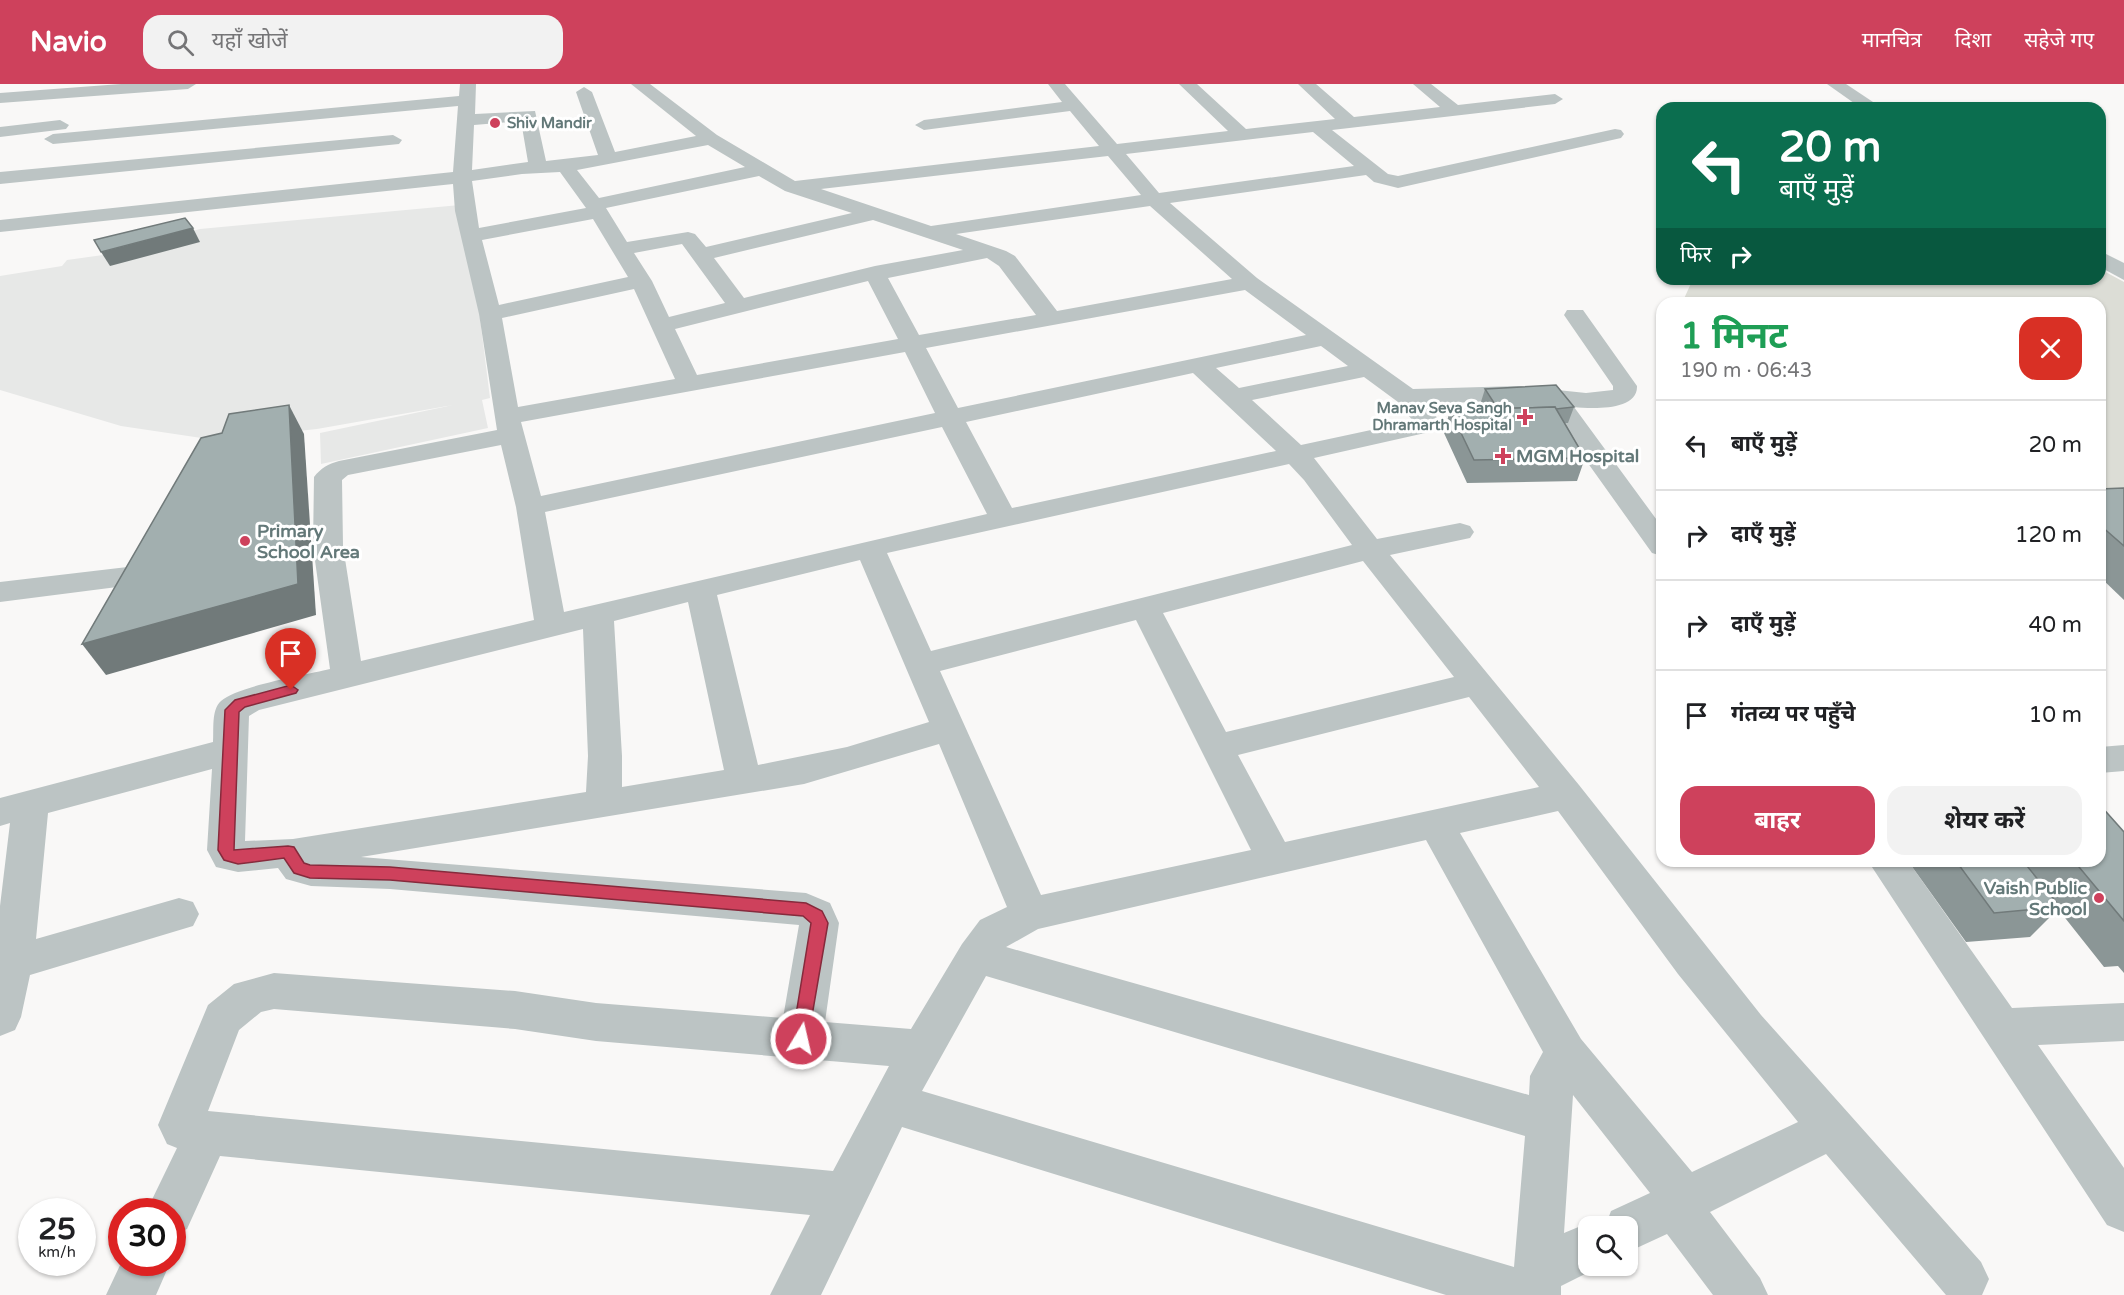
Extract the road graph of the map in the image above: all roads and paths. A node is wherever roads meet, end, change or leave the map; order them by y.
1 (188, 84) edge
2 (639, 84) edge
3 (1056, 84) edge
4 (1187, 84) edge
5 (1306, 84) edge
6 (1421, 84) edge
7 (1835, 84) edge
8 (85, 88) edge
9 (1495, 91) dead end
10 (468, 92) edge
11 (584, 92) dead end
12 (0, 98) edge
13 (1555, 99) dead end
14 (1864, 102) edge
15 (1509, 104) junction
16 (1076, 105) junction
17 (1454, 110) junction
18 (319, 114) junction
19 (467, 120) junction
20 (1349, 122) junction
21 (215, 124) junction
22 (924, 125) dead end
23 (1316, 126) junction
24 (0, 132) edge
25 (56, 132) junction
26 (1615, 134) dead end
27 (1242, 135) junction
28 (1216, 138) junction
29 (711, 139) junction
30 (393, 140) dead end
31 (311, 148) junction
32 (1114, 150) junction
33 (1231, 153) dead end
34 (244, 155) junction
35 (199, 159) junction
36 (609, 159) junction
37 (538, 166) junction
38 (568, 166) junction
39 (1246, 169) dead end
40 (1371, 169) junction
41 (758, 170) junction
42 (42, 174) junction
43 (462, 177) junction
44 (0, 178) edge
45 (1261, 184) junction
46 (792, 187) junction
47 (1155, 200) junction
48 (220, 203) junction
49 (596, 209) junction
50 (876, 213) junction
51 (29, 223) junction
52 (0, 226) edge
53 (926, 231) junction
54 (472, 236) junction
55 (621, 249) junction
56 (990, 251) junction
57 (701, 255) junction
58 (2106, 261) edge
59 (875, 273) junction
60 (2124, 273) edge
61 (641, 281) junction
62 (1249, 283) junction
63 (739, 307) junction
64 (489, 314) junction
65 (1575, 315) dead end
66 (1050, 317) junction
67 (664, 325) junction
68 (1324, 338) junction
69 (911, 342) junction
70 (1198, 365) junction
71 (1368, 369) junction
72 (689, 384) junction
73 (1553, 396) junction
74 (1407, 397) junction
75 (1233, 398) junction
76 (950, 419) junction
77 (510, 426) junction
78 (1297, 455) junction
79 (530, 507) junction
80 (1004, 520) junction
81 (1460, 532) dead end
82 (1656, 539) edge
83 (870, 548) junction
84 (1370, 550) junction
85 (153, 574) edge
86 (701, 590) junction
87 (0, 592) edge
88 (1145, 608) junction
89 (598, 615) junction
90 (551, 626) junction
91 (922, 665) junction
92 (346, 676) junction
93 (1477, 683) junction
94 (950, 728) junction
95 (1217, 747) junction
96 (229, 751) junction
97 (2124, 758) edge
98 (2106, 760) edge
99 (744, 781) junction
100 (1566, 795) junction
101 (603, 805) junction
102 (16, 808) edge
103 (1436, 824) junction
104 (291, 854) junction
105 (1275, 860) junction
106 (1891, 867) edge
107 (179, 914) dead end
108 (1030, 914) junction
109 (976, 956) junction
110 (7, 965) edge
111 (0, 1017) edge
112 (2124, 1022) edge
113 (2003, 1028) junction
114 (801, 1039) junction
115 (920, 1049) junction
116 (1566, 1053) junction
117 (891, 1103) junction
118 (1549, 1122) junction
119 (1832, 1128) junction
120 (208, 1133) junction
121 (844, 1196) junction
122 (177, 1198) edge
123 (1679, 1201) junction
124 (2124, 1208) edge
125 (1638, 1223) edge
126 (1578, 1254) edge
127 (140, 1276) edge
128 (1964, 1279) dead end
129 (1533, 1287) edge
130 (131, 1295) edge
131 (795, 1295) edge
132 (1743, 1295) edge

1 - 8 street
2 - 29 street
3 - 16 street
4 - 27 street
5 - 20 street
6 - 17 street
7 - 14 street
8 - 12 street
8 - 25 street
9 - 15 street
10 - 18 street
10 - 19 street
11 - 36 street
13 - 15 street
15 - 17 street
16 - 22 street
16 - 32 street
17 - 20 street
18 - 21 street
18 - 31 street
19 - 37 street
19 - 43 street
20 - 23 street
21 - 25 street
21 - 35 street
23 - 27 street
23 - 40 street
24 - 25 street
25 - 42 street
26 - 40 street
27 - 28 street
28 - 32 street
28 - 33 street
29 - 36 street
29 - 41 street
30 - 31 street
31 - 34 street
32 - 46 street
32 - 47 street
34 - 35 street
34 - 48 street
35 - 42 street
36 - 38 street
37 - 38 street
37 - 43 street
38 - 49 street
39 - 45 street
40 - 45 street
41 - 46 street
41 - 49 street
42 - 44 street
42 - 51 street
43 - 48 street
43 - 54 street
45 - 47 street
46 - 50 street
47 - 53 street
47 - 62 street
48 - 51 street
49 - 54 street
49 - 55 street
50 - 53 street
50 - 57 street
51 - 52 street
53 - 56 street
54 - 64 street
55 - 57 street
55 - 61 street
56 - 59 street
56 - 66 street
57 - 63 street
58 - 60 street
59 - 63 street
59 - 69 street
61 - 64 street
61 - 67 street
62 - 66 street
62 - 68 street
63 - 67 street
64 - 77 street
65 - 73 street
66 - 69 street
67 - 72 street
68 - 70 street
68 - 71 street
69 - 72 street
69 - 76 street
70 - 75 street
70 - 76 street
71 - 74 street
71 - 75 street
72 - 77 street
73 - 74 street
73 - 82 street
74 - 78 street
75 - 78 street
76 - 79 street
76 - 80 street
77 - 79 street
77 - 92 street
78 - 80 street
78 - 84 street
79 - 90 street
80 - 83 street
81 - 84 street
83 - 86 street
83 - 91 street
84 - 88 street
84 - 93 street
85 - 87 street
86 - 89 street
86 - 99 street
88 - 91 street
88 - 95 street
89 - 90 street
89 - 101 street
90 - 92 street
91 - 94 street
92 - 96 street
93 - 95 street
93 - 100 street
94 - 99 street
94 - 108 street
95 - 105 street
96 - 102 street
96 - 104 street
97 - 98 street
99 - 101 street
100 - 103 street
100 - 119 street
101 - 104 street
102 - 110 street
103 - 105 street
103 - 116 street
104 - 114 street
105 - 108 street
106 - 113 street
107 - 110 street
108 - 109 street
109 - 115 street
109 - 118 street
110 - 111 street
112 - 113 street
113 - 124 street
114 - 115 street
114 - 120 street
115 - 117 street
116 - 118 street
116 - 123 street
117 - 121 street
117 - 129 street
118 - 129 street
119 - 123 street
119 - 128 street
120 - 121 street
120 - 122 street
121 - 131 street
123 - 125 street
123 - 132 street
126 - 129 street
127 - 130 street

